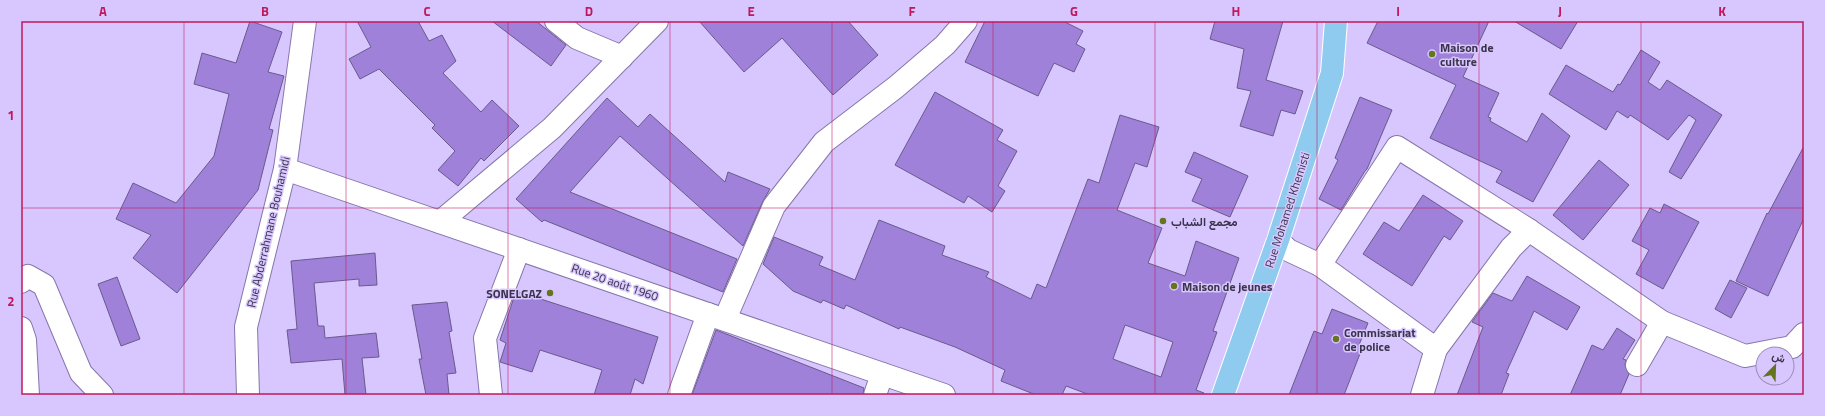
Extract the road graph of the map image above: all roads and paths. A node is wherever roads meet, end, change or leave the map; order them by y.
1 (305, 21) edge
2 (556, 21) edge
3 (657, 21) edge
4 (966, 21) edge
5 (1336, 21) edge
6 (622, 57) junction
7 (285, 169) junction
8 (440, 222) junction
9 (1529, 230) junction
10 (1278, 240) junction
11 (519, 249) junction
12 (1320, 265) junction
13 (21, 282) edge
14 (716, 316) junction
15 (1662, 322) junction
16 (21, 328) edge
17 (1804, 334) edge
18 (1436, 349) junction
19 (1637, 365) dead end
20 (882, 374) junction
21 (28, 395) edge
22 (102, 395) edge
23 (248, 395) edge
24 (491, 395) edge
25 (679, 395) edge
26 (875, 395) edge
27 (944, 395) edge
28 (1223, 395) edge
29 (1422, 395) edge

1 - 7 street, Rue Abderrahmane Bouhamidi
2 - 6 street
3 - 6 street
4 - 14 street
5 - 10 main road, Rue Mohamed Khemisti
6 - 8 street
7 - 8 street, Rue 20 août 1960
7 - 23 street, Rue Abderrahmane Bouhamidi
8 - 11 street, Rue 20 août 1960
9 - 12 street
9 - 15 street
9 - 18 street
10 - 12 street
10 - 28 main road, Rue Mohamed Khemisti
11 - 14 street, Rue 20 août 1960
11 - 24 street
12 - 18 street
13 - 22 street
14 - 20 street, Rue 20 août 1960
14 - 25 street
15 - 17 street
15 - 19 street
16 - 21 street
18 - 29 street
20 - 26 street
20 - 27 street, Rue 20 août 1960

